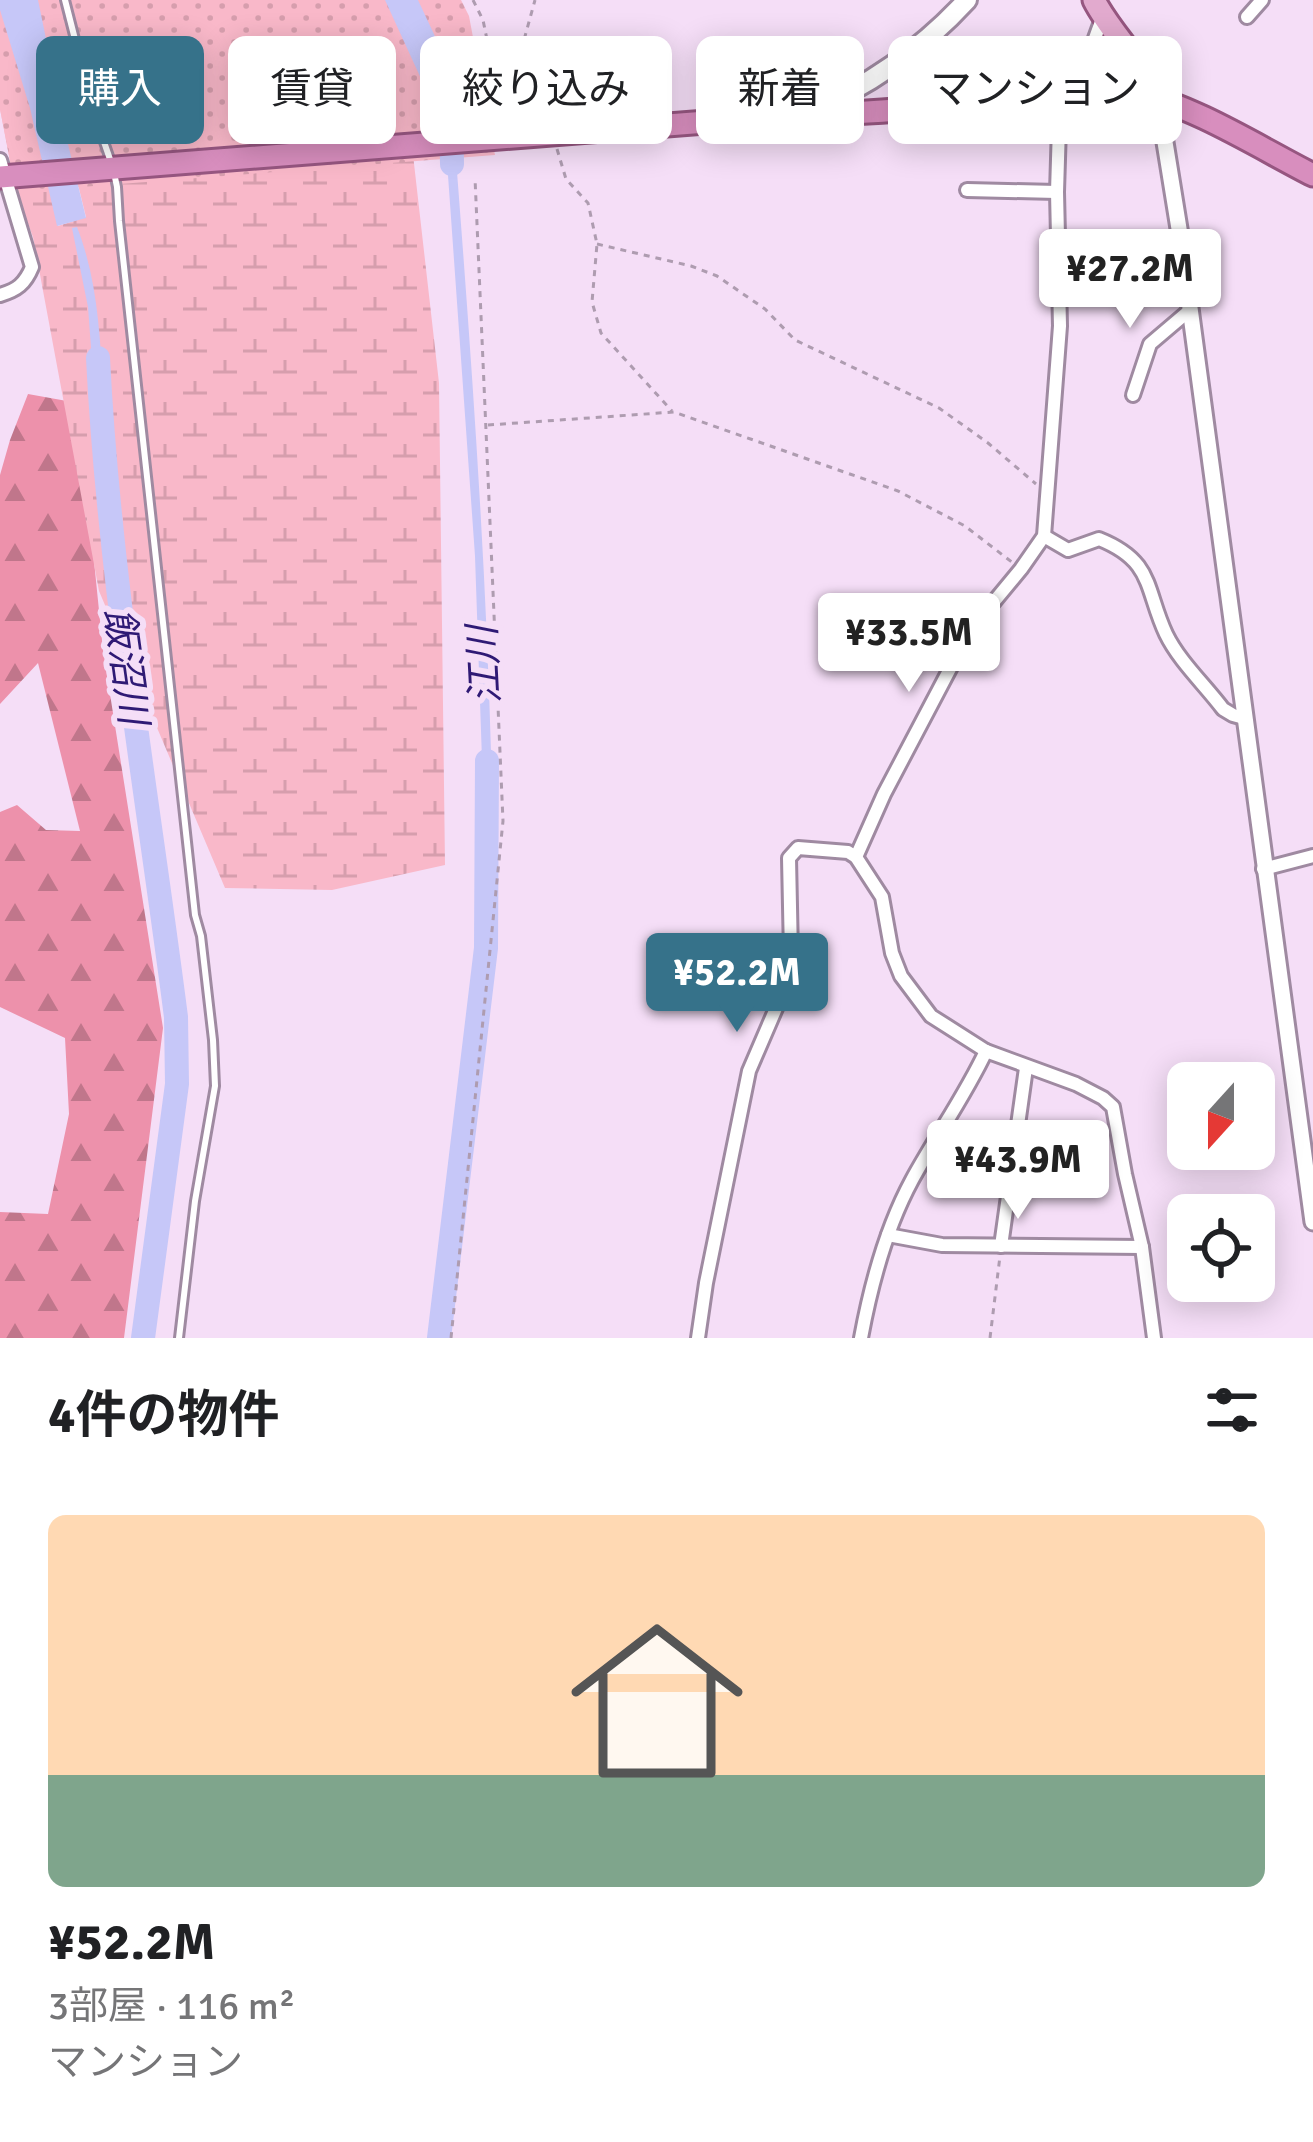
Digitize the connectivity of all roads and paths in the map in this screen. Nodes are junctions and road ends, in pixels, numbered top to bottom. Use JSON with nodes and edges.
{"nodes":[{"id":1,"x":65,"y":0,"type":"edge"},
{"id":2,"x":473,"y":0,"type":"edge"},
{"id":3,"x":535,"y":0,"type":"edge"},
{"id":4,"x":967,"y":0,"type":"edge"},
{"id":5,"x":1262,"y":0,"type":"edge"},
{"id":6,"x":1100,"y":7,"type":"edge"},
{"id":7,"x":1247,"y":17,"type":"dead end"},
{"id":8,"x":486,"y":36,"type":"edge"},
{"id":9,"x":524,"y":36,"type":"edge"},
{"id":10,"x":1089,"y":36,"type":"edge"},
{"id":11,"x":1120,"y":36,"type":"edge"},
{"id":12,"x":864,"y":82,"type":"edge"},
{"id":13,"x":1182,"y":110,"type":"edge"},
{"id":14,"x":1201,"y":118,"type":"junction"},
{"id":15,"x":440,"y":144,"type":"edge"},
{"id":16,"x":556,"y":144,"type":"edge"},
{"id":17,"x":1062,"y":144,"type":"edge"},
{"id":18,"x":1166,"y":144,"type":"edge"},
{"id":19,"x":1167,"y":149,"type":"junction"},
{"id":20,"x":107,"y":169,"type":"junction"},
{"id":21,"x":5,"y":172,"type":"edge"},
{"id":22,"x":1313,"y":175,"type":"edge"},
{"id":23,"x":475,"y":178,"type":"dead end"},
{"id":24,"x":967,"y":190,"type":"dead end"},
{"id":25,"x":1057,"y":192,"type":"junction"},
{"id":26,"x":597,"y":244,"type":"junction"},
{"id":27,"x":0,"y":295,"type":"edge"},
{"id":28,"x":1190,"y":310,"type":"junction"},
{"id":29,"x":1133,"y":395,"type":"dead end"},
{"id":30,"x":674,"y":412,"type":"junction"},
{"id":31,"x":486,"y":425,"type":"junction"},
{"id":32,"x":1047,"y":493,"type":"junction"},
{"id":33,"x":1044,"y":536,"type":"junction"},
{"id":34,"x":1021,"y":569,"type":"junction"},
{"id":35,"x":1244,"y":718,"type":"junction"},
{"id":36,"x":1313,"y":856,"type":"edge"},
{"id":37,"x":856,"y":857,"type":"junction"},
{"id":38,"x":1263,"y":868,"type":"junction"},
{"id":39,"x":986,"y":1051,"type":"junction"},
{"id":40,"x":1026,"y":1067,"type":"junction"},
{"id":41,"x":1313,"y":1222,"type":"edge"},
{"id":42,"x":888,"y":1235,"type":"junction"},
{"id":43,"x":1001,"y":1246,"type":"junction"},
{"id":44,"x":1142,"y":1247,"type":"junction"},
{"id":45,"x":179,"y":1338,"type":"edge"},
{"id":46,"x":451,"y":1338,"type":"edge"},
{"id":47,"x":698,"y":1338,"type":"edge"},
{"id":48,"x":861,"y":1338,"type":"edge"},
{"id":49,"x":990,"y":1338,"type":"edge"},
{"id":50,"x":1154,"y":1338,"type":"edge"}],
"edges":[{"from":1,"to":20,"type":"lane"},
{"from":2,"to":8,"type":"path"},
{"from":3,"to":9,"type":"path"},
{"from":4,"to":12,"type":"main road"},
{"from":5,"to":7,"type":"street"},
{"from":6,"to":10,"type":"street"},
{"from":6,"to":11,"type":"main road"},
{"from":13,"to":14,"type":"highway"},
{"from":14,"to":19,"type":"street"},
{"from":14,"to":22,"type":"highway"},
{"from":15,"to":20,"type":"highway"},
{"from":16,"to":26,"type":"path"},
{"from":17,"to":25,"type":"street"},
{"from":18,"to":19,"type":"street"},
{"from":19,"to":28,"type":"street"},
{"from":20,"to":21,"type":"highway"},
{"from":20,"to":45,"type":"lane"},
{"from":21,"to":27,"type":"street"},
{"from":23,"to":31,"type":"path"},
{"from":24,"to":25,"type":"street"},
{"from":25,"to":32,"type":"street"},
{"from":26,"to":30,"type":"path"},
{"from":26,"to":32,"type":"path"},
{"from":28,"to":29,"type":"street"},
{"from":28,"to":35,"type":"street"},
{"from":30,"to":31,"type":"path"},
{"from":30,"to":34,"type":"path"},
{"from":31,"to":46,"type":"path"},
{"from":32,"to":33,"type":"street"},
{"from":33,"to":34,"type":"street"},
{"from":33,"to":35,"type":"street"},
{"from":34,"to":37,"type":"street"},
{"from":35,"to":38,"type":"street"},
{"from":36,"to":38,"type":"street"},
{"from":37,"to":39,"type":"street"},
{"from":37,"to":47,"type":"street"},
{"from":38,"to":41,"type":"street"},
{"from":39,"to":40,"type":"street"},
{"from":39,"to":42,"type":"street"},
{"from":40,"to":43,"type":"street"},
{"from":40,"to":44,"type":"street"},
{"from":42,"to":43,"type":"street"},
{"from":42,"to":48,"type":"street"},
{"from":43,"to":44,"type":"street"},
{"from":43,"to":49,"type":"path"},
{"from":44,"to":50,"type":"street"}]}
